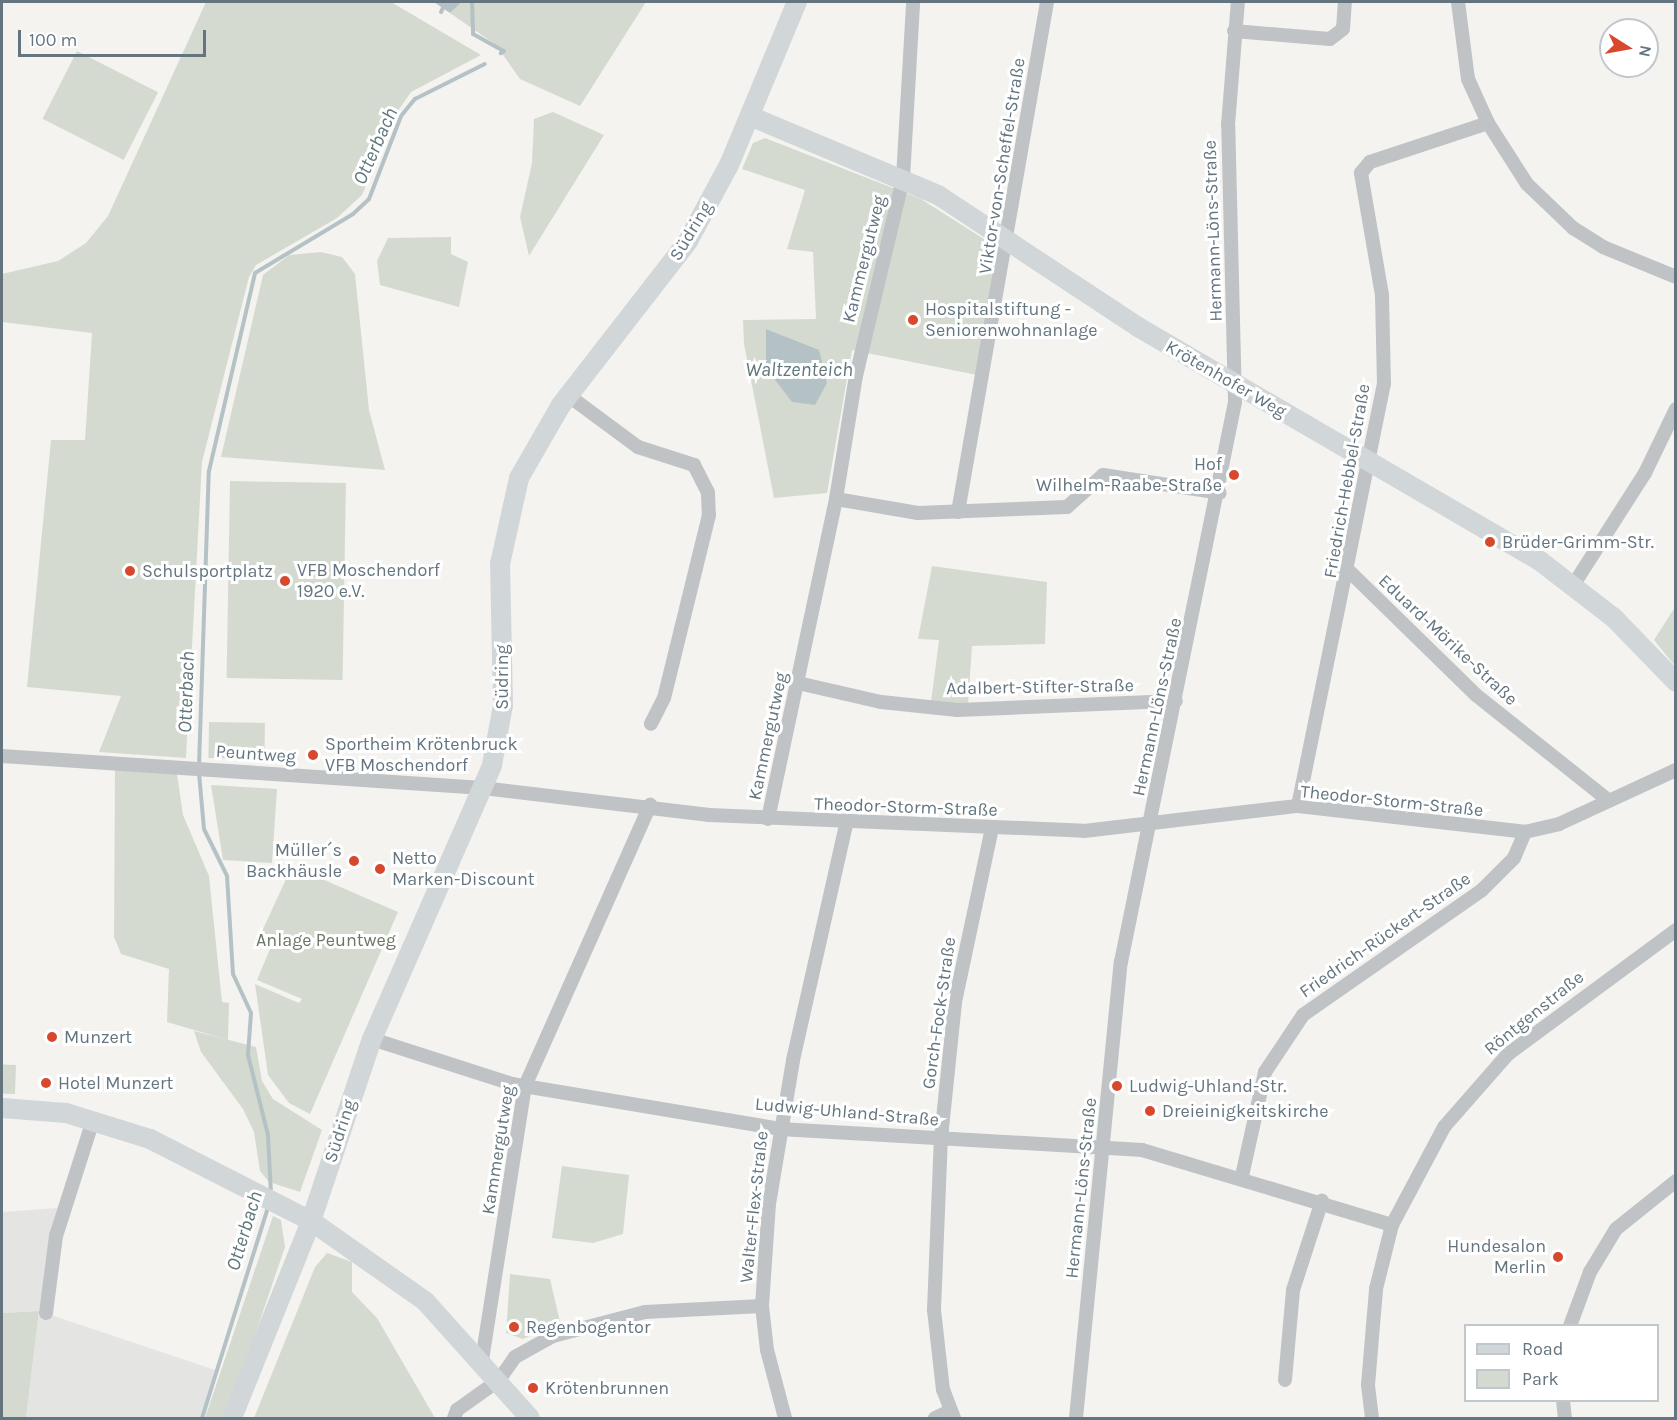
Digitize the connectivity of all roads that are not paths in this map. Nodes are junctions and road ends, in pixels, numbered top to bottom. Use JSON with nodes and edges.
{"nodes":[{"id":1,"x":797,"y":2,"type":"edge"},
{"id":2,"x":913,"y":2,"type":"edge"},
{"id":3,"x":1047,"y":2,"type":"edge"},
{"id":4,"x":1238,"y":2,"type":"edge"},
{"id":5,"x":1346,"y":2,"type":"edge"},
{"id":6,"x":1458,"y":2,"type":"edge"},
{"id":7,"x":1234,"y":31,"type":"junction"},
{"id":8,"x":750,"y":116,"type":"junction"},
{"id":9,"x":1488,"y":123,"type":"junction"},
{"id":10,"x":903,"y":178,"type":"junction"},
{"id":11,"x":1008,"y":242,"type":"junction"},
{"id":12,"x":1676,"y":277,"type":"edge"},
{"id":13,"x":1235,"y":386,"type":"junction"},
{"id":14,"x":569,"y":396,"type":"junction"},
{"id":15,"x":1676,"y":409,"type":"edge"},
{"id":16,"x":1372,"y":462,"type":"junction"},
{"id":17,"x":1220,"y":493,"type":"junction"},
{"id":18,"x":836,"y":499,"type":"junction"},
{"id":19,"x":958,"y":512,"type":"junction"},
{"id":20,"x":1349,"y":571,"type":"junction"},
{"id":21,"x":1574,"y":584,"type":"junction"},
{"id":22,"x":1676,"y":682,"type":"edge"},
{"id":23,"x":798,"y":683,"type":"junction"},
{"id":24,"x":1176,"y":701,"type":"junction"},
{"id":25,"x":651,"y":724,"type":"dead end"},
{"id":26,"x":2,"y":756,"type":"edge"},
{"id":27,"x":1676,"y":770,"type":"edge"},
{"id":28,"x":483,"y":788,"type":"junction"},
{"id":29,"x":1608,"y":800,"type":"junction"},
{"id":30,"x":650,"y":805,"type":"junction"},
{"id":31,"x":1298,"y":806,"type":"junction"},
{"id":32,"x":768,"y":819,"type":"junction"},
{"id":33,"x":846,"y":824,"type":"junction"},
{"id":34,"x":1149,"y":825,"type":"junction"},
{"id":35,"x":992,"y":828,"type":"junction"},
{"id":36,"x":1525,"y":832,"type":"junction"},
{"id":37,"x":1676,"y":930,"type":"edge"},
{"id":38,"x":372,"y":1039,"type":"junction"},
{"id":39,"x":525,"y":1086,"type":"junction"},
{"id":40,"x":2,"y":1108,"type":"edge"},
{"id":41,"x":93,"y":1120,"type":"junction"},
{"id":42,"x":780,"y":1129,"type":"junction"},
{"id":43,"x":941,"y":1138,"type":"junction"},
{"id":44,"x":1103,"y":1148,"type":"junction"},
{"id":45,"x":1242,"y":1176,"type":"junction"},
{"id":46,"x":1676,"y":1181,"type":"edge"},
{"id":47,"x":1322,"y":1200,"type":"junction"},
{"id":48,"x":311,"y":1221,"type":"junction"},
{"id":49,"x":1392,"y":1225,"type":"junction"},
{"id":50,"x":762,"y":1306,"type":"junction"},
{"id":51,"x":46,"y":1313,"type":"dead end"},
{"id":52,"x":1571,"y":1324,"type":"edge"},
{"id":53,"x":482,"y":1360,"type":"junction"},
{"id":54,"x":499,"y":1380,"type":"junction"},
{"id":55,"x":1285,"y":1380,"type":"dead end"},
{"id":56,"x":1563,"y":1402,"type":"edge"},
{"id":57,"x":952,"y":1415,"type":"edge"},
{"id":58,"x":232,"y":1419,"type":"edge"},
{"id":59,"x":454,"y":1419,"type":"edge"},
{"id":60,"x":530,"y":1419,"type":"edge"},
{"id":61,"x":785,"y":1419,"type":"edge"},
{"id":62,"x":935,"y":1419,"type":"edge"},
{"id":63,"x":1076,"y":1419,"type":"edge"},
{"id":64,"x":1372,"y":1419,"type":"edge"},
{"id":65,"x":1565,"y":1419,"type":"edge"}],
"edges":[{"from":1,"to":8,"type":"street","name":"Südring"},
{"from":2,"to":10,"type":"street","name":"Kammergutweg"},
{"from":3,"to":11,"type":"street","name":"Viktor-von-Scheffel-Straße"},
{"from":4,"to":7,"type":"street","name":"Hermann-Löns-Straße"},
{"from":5,"to":7,"type":"street"},
{"from":6,"to":9,"type":"street"},
{"from":7,"to":13,"type":"street","name":"Hermann-Löns-Straße"},
{"from":8,"to":10,"type":"street","name":"Krötenhofer Weg"},
{"from":8,"to":14,"type":"street","name":"Südring"},
{"from":9,"to":12,"type":"street"},
{"from":9,"to":16,"type":"street","name":"Friedrich-Hebbel-Straße"},
{"from":10,"to":11,"type":"street","name":"Krötenhofer Weg"},
{"from":10,"to":18,"type":"street","name":"Kammergutweg"},
{"from":11,"to":13,"type":"street","name":"Krötenhofer Weg"},
{"from":11,"to":19,"type":"street","name":"Viktor-von-Scheffel-Straße"},
{"from":13,"to":16,"type":"street","name":"Krötenhofer Weg"},
{"from":13,"to":17,"type":"street","name":"Hermann-Löns-Straße"},
{"from":14,"to":25,"type":"street"},
{"from":14,"to":28,"type":"street","name":"Südring"},
{"from":15,"to":21,"type":"street"},
{"from":16,"to":20,"type":"street","name":"Friedrich-Hebbel-Straße"},
{"from":16,"to":21,"type":"street","name":"Krötenhofer Weg"},
{"from":17,"to":19,"type":"street"},
{"from":17,"to":24,"type":"street","name":"Hermann-Löns-Straße"},
{"from":18,"to":19,"type":"street"},
{"from":18,"to":23,"type":"street","name":"Kammergutweg"},
{"from":20,"to":29,"type":"street","name":"Eduard-Mörike-Straße"},
{"from":20,"to":31,"type":"street","name":"Friedrich-Hebbel-Straße"},
{"from":21,"to":22,"type":"street","name":"Krötenhofer Weg"},
{"from":23,"to":24,"type":"street","name":"Adalbert-Stifter-Straße"},
{"from":23,"to":32,"type":"street","name":"Kammergutweg"},
{"from":24,"to":34,"type":"street","name":"Hermann-Löns-Straße"},
{"from":26,"to":28,"type":"street","name":"Peuntweg"},
{"from":27,"to":29,"type":"street","name":"Theodor-Storm-Straße"},
{"from":28,"to":30,"type":"street","name":"Peuntweg"},
{"from":28,"to":38,"type":"street","name":"Südring"},
{"from":29,"to":36,"type":"street","name":"Theodor-Storm-Straße"},
{"from":30,"to":32,"type":"street","name":"Kammergutweg"},
{"from":30,"to":39,"type":"street","name":"Kammergutweg"},
{"from":31,"to":34,"type":"street","name":"Theodor-Storm-Straße"},
{"from":31,"to":36,"type":"street","name":"Theodor-Storm-Straße"},
{"from":32,"to":33,"type":"street","name":"Theodor-Storm-Straße"},
{"from":33,"to":35,"type":"street","name":"Theodor-Storm-Straße"},
{"from":33,"to":42,"type":"street","name":"Walter-Flex-Straße"},
{"from":34,"to":35,"type":"street","name":"Theodor-Storm-Straße"},
{"from":34,"to":44,"type":"street","name":"Hermann-Löns-Straße"},
{"from":35,"to":43,"type":"street","name":"Gorch-Fock-Straße"},
{"from":36,"to":45,"type":"street","name":"Friedrich-Rückert-Straße"},
{"from":37,"to":49,"type":"street","name":"Röntgenstraße"},
{"from":38,"to":39,"type":"street","name":"Ludwig-Uhland-Straße"},
{"from":38,"to":48,"type":"street","name":"Südring"},
{"from":39,"to":42,"type":"street","name":"Ludwig-Uhland-Straße"},
{"from":39,"to":53,"type":"street","name":"Kammergutweg"},
{"from":40,"to":41,"type":"street"},
{"from":41,"to":48,"type":"street"},
{"from":41,"to":51,"type":"street"},
{"from":42,"to":43,"type":"street","name":"Ludwig-Uhland-Straße"},
{"from":42,"to":50,"type":"street","name":"Walter-Flex-Straße"},
{"from":43,"to":44,"type":"street","name":"Ludwig-Uhland-Straße"},
{"from":43,"to":57,"type":"street","name":"Gorch-Fock-Straße"},
{"from":44,"to":45,"type":"street","name":"Ludwig-Uhland-Straße"},
{"from":44,"to":63,"type":"street","name":"Hermann-Löns-Straße"},
{"from":45,"to":47,"type":"street","name":"Ludwig-Uhland-Straße"},
{"from":46,"to":52,"type":"street"},
{"from":47,"to":49,"type":"street","name":"Ludwig-Uhland-Straße"},
{"from":47,"to":55,"type":"street"},
{"from":48,"to":53,"type":"street"},
{"from":48,"to":58,"type":"street","name":"Südring"},
{"from":49,"to":64,"type":"street","name":"Röntgenstraße"},
{"from":50,"to":54,"type":"street"},
{"from":50,"to":61,"type":"street","name":"Walter-Flex-Straße"},
{"from":53,"to":54,"type":"street"},
{"from":54,"to":59,"type":"street"},
{"from":54,"to":60,"type":"street"},
{"from":56,"to":65,"type":"street"},
{"from":57,"to":62,"type":"street"}]}
